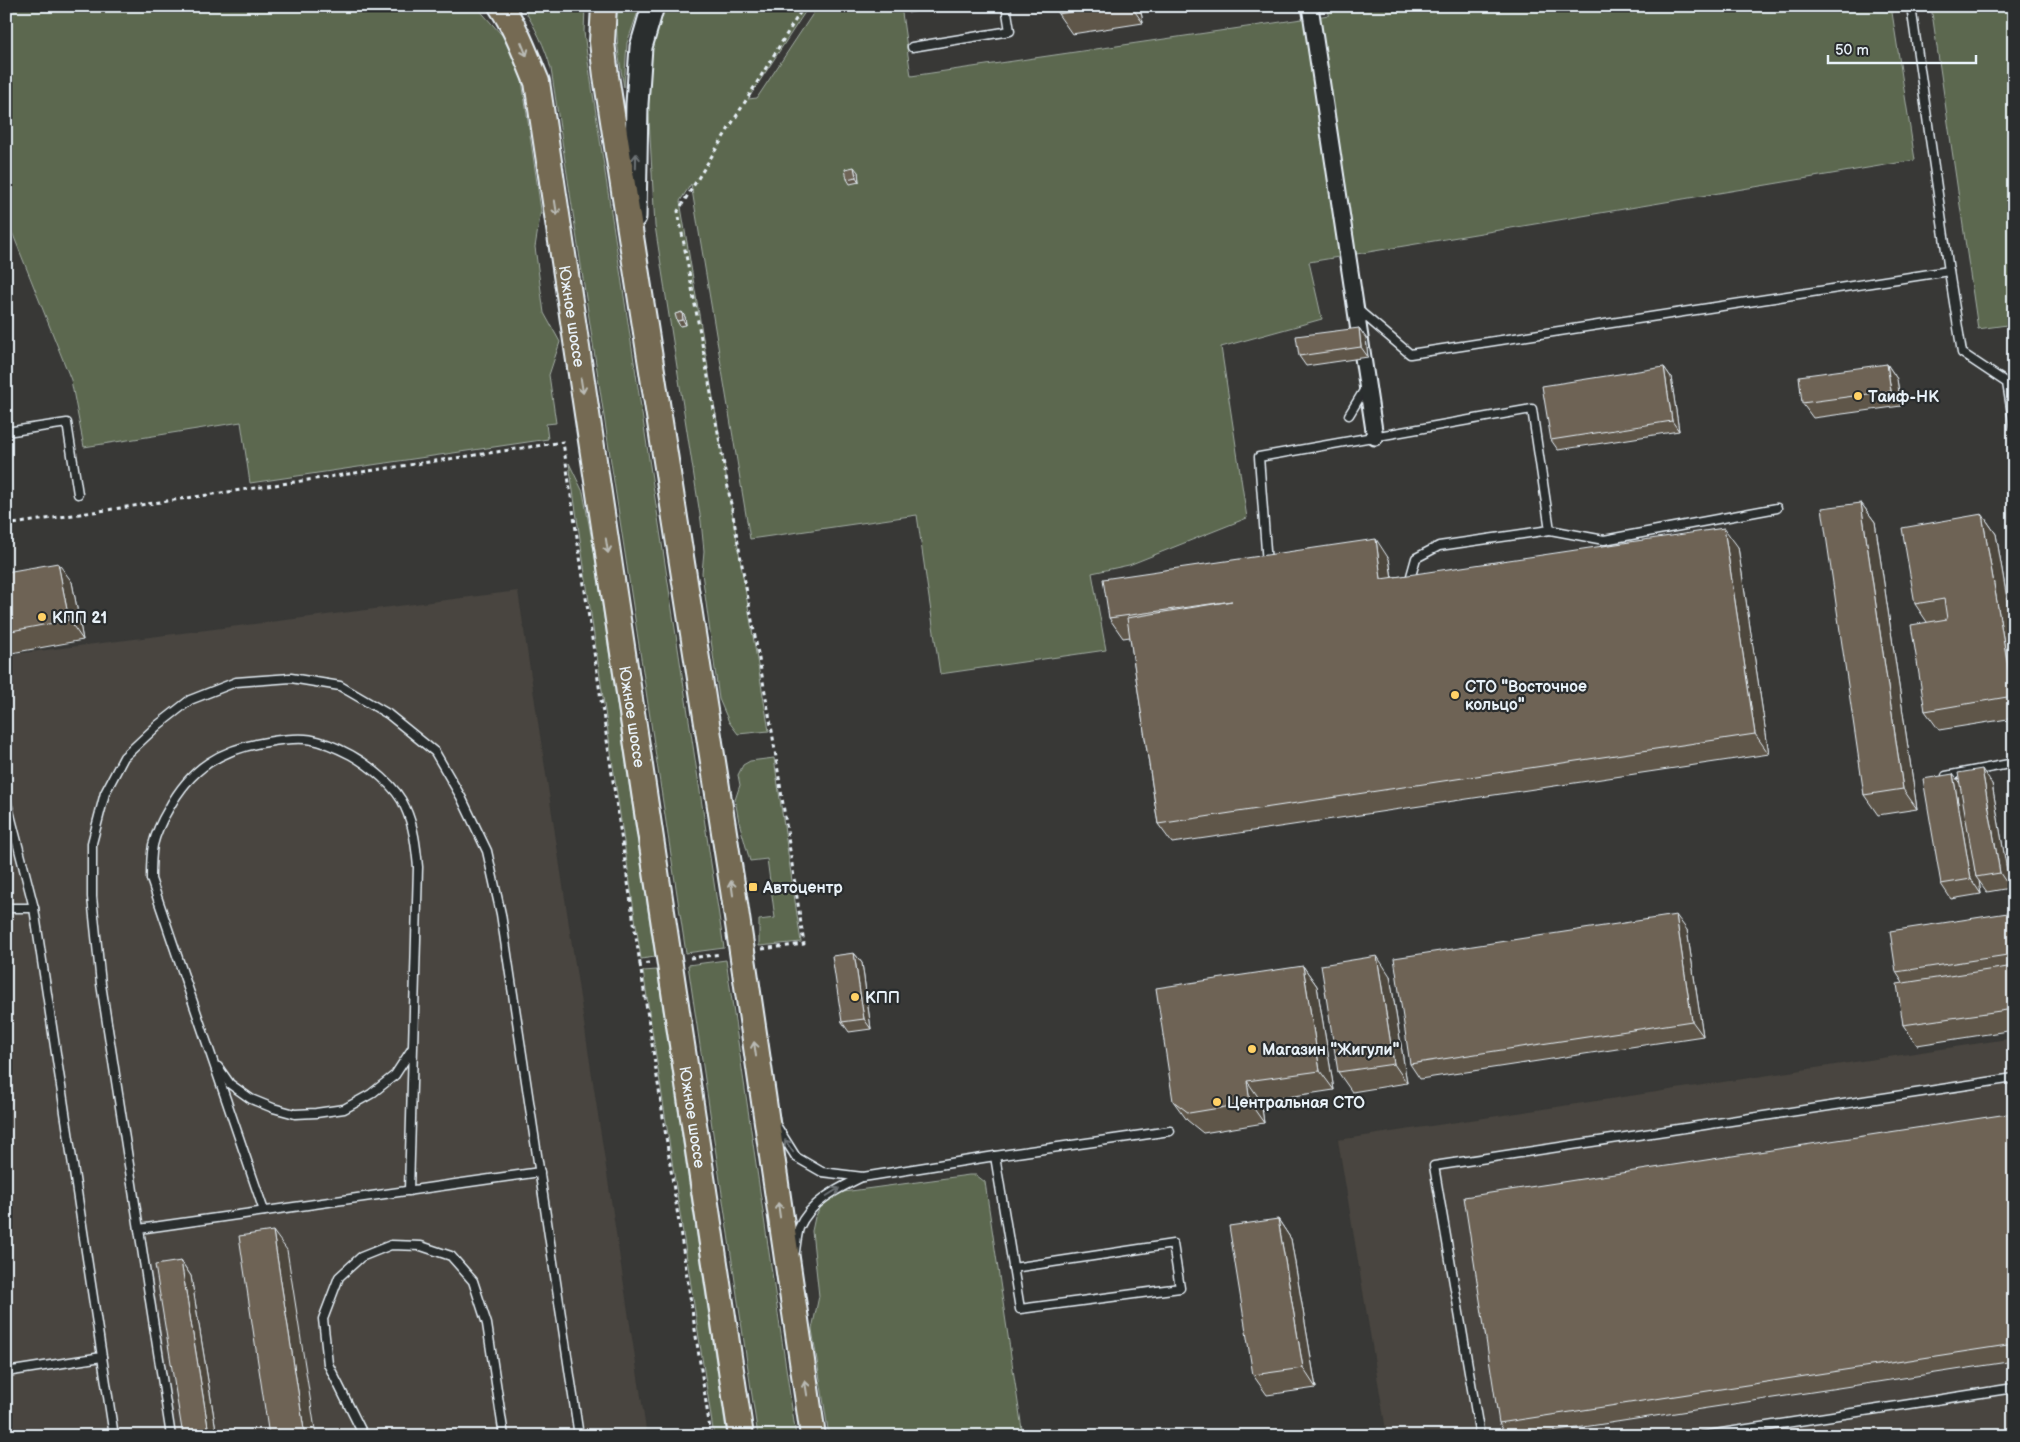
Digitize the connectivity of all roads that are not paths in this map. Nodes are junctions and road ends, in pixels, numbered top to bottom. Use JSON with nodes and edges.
{"nodes":[{"id":1,"x":501,"y":6,"type":"edge"},
{"id":2,"x":604,"y":6,"type":"edge"},
{"id":3,"x":653,"y":6,"type":"edge"},
{"id":4,"x":1006,"y":6,"type":"edge"},
{"id":5,"x":1310,"y":6,"type":"edge"},
{"id":6,"x":1911,"y":6,"type":"edge"},
{"id":7,"x":912,"y":47,"type":"dead end"},
{"id":8,"x":1949,"y":271,"type":"junction"},
{"id":9,"x":1356,"y":308,"type":"junction"},
{"id":10,"x":644,"y":315,"type":"junction"},
{"id":11,"x":1367,"y":385,"type":"junction"},
{"id":12,"x":1349,"y":415,"type":"dead end"},
{"id":13,"x":2014,"y":426,"type":"edge"},
{"id":14,"x":6,"y":432,"type":"edge"},
{"id":15,"x":1375,"y":437,"type":"junction"},
{"id":16,"x":78,"y":494,"type":"dead end"},
{"id":17,"x":1777,"y":508,"type":"dead end"},
{"id":18,"x":1550,"y":530,"type":"junction"},
{"id":19,"x":1267,"y":564,"type":"edge"},
{"id":20,"x":1408,"y":588,"type":"edge"},
{"id":21,"x":2014,"y":763,"type":"edge"},
{"id":22,"x":1946,"y":776,"type":"edge"},
{"id":23,"x":6,"y":799,"type":"edge"},
{"id":24,"x":6,"y":908,"type":"edge"},
{"id":25,"x":34,"y":908,"type":"junction"},
{"id":26,"x":413,"y":1047,"type":"junction"},
{"id":27,"x":212,"y":1059,"type":"junction"},
{"id":28,"x":2014,"y":1078,"type":"edge"},
{"id":29,"x":762,"y":1095,"type":"junction"},
{"id":30,"x":1170,"y":1131,"type":"dead end"},
{"id":31,"x":996,"y":1156,"type":"junction"},
{"id":32,"x":540,"y":1172,"type":"junction"},
{"id":33,"x":863,"y":1177,"type":"junction"},
{"id":34,"x":409,"y":1191,"type":"junction"},
{"id":35,"x":264,"y":1212,"type":"junction"},
{"id":36,"x":139,"y":1230,"type":"junction"},
{"id":37,"x":1013,"y":1268,"type":"junction"},
{"id":38,"x":792,"y":1296,"type":"junction"},
{"id":39,"x":102,"y":1357,"type":"junction"},
{"id":40,"x":6,"y":1372,"type":"edge"},
{"id":41,"x":2014,"y":1388,"type":"edge"},
{"id":42,"x":114,"y":1436,"type":"edge"},
{"id":43,"x":170,"y":1436,"type":"edge"},
{"id":44,"x":364,"y":1436,"type":"edge"},
{"id":45,"x":504,"y":1436,"type":"edge"},
{"id":46,"x":579,"y":1436,"type":"edge"},
{"id":47,"x":741,"y":1436,"type":"edge"},
{"id":48,"x":813,"y":1436,"type":"edge"},
{"id":49,"x":1480,"y":1436,"type":"edge"},
{"id":50,"x":1702,"y":1436,"type":"edge"}],
"edges":[{"from":1,"to":47,"type":"main road","name":"Южное шоссе","one_way":true},
{"from":2,"to":10,"type":"main road"},
{"from":10,"to":3,"type":"main road","one_way":true},
{"from":4,"to":7,"type":"lane"},
{"from":5,"to":9,"type":"street"},
{"from":6,"to":8,"type":"lane"},
{"from":8,"to":9,"type":"lane"},
{"from":8,"to":13,"type":"lane"},
{"from":9,"to":11,"type":"street"},
{"from":29,"to":10,"type":"main road","one_way":true},
{"from":11,"to":12,"type":"lane"},
{"from":11,"to":15,"type":"street"},
{"from":14,"to":16,"type":"lane"},
{"from":15,"to":18,"type":"lane"},
{"from":15,"to":19,"type":"lane"},
{"from":17,"to":18,"type":"lane"},
{"from":18,"to":20,"type":"lane"},
{"from":21,"to":22,"type":"lane"},
{"from":23,"to":25,"type":"lane"},
{"from":24,"to":25,"type":"lane"},
{"from":25,"to":39,"type":"lane"},
{"from":26,"to":27,"type":"lane"},
{"from":26,"to":27,"type":"lane"},
{"from":26,"to":34,"type":"lane"},
{"from":27,"to":35,"type":"lane"},
{"from":28,"to":49,"type":"lane"},
{"from":33,"to":29,"type":"lane","one_way":true},
{"from":38,"to":29,"type":"main road","one_way":true},
{"from":30,"to":31,"type":"lane"},
{"from":31,"to":33,"type":"lane"},
{"from":31,"to":37,"type":"lane"},
{"from":32,"to":34,"type":"lane"},
{"from":32,"to":36,"type":"lane"},
{"from":32,"to":46,"type":"lane"},
{"from":38,"to":33,"type":"lane","one_way":true},
{"from":34,"to":35,"type":"lane"},
{"from":35,"to":36,"type":"lane"},
{"from":36,"to":43,"type":"lane"},
{"from":37,"to":37,"type":"lane"},
{"from":48,"to":38,"type":"main road","one_way":true},
{"from":39,"to":40,"type":"lane"},
{"from":39,"to":42,"type":"lane"},
{"from":41,"to":50,"type":"lane"},
{"from":44,"to":45,"type":"lane"}]}
